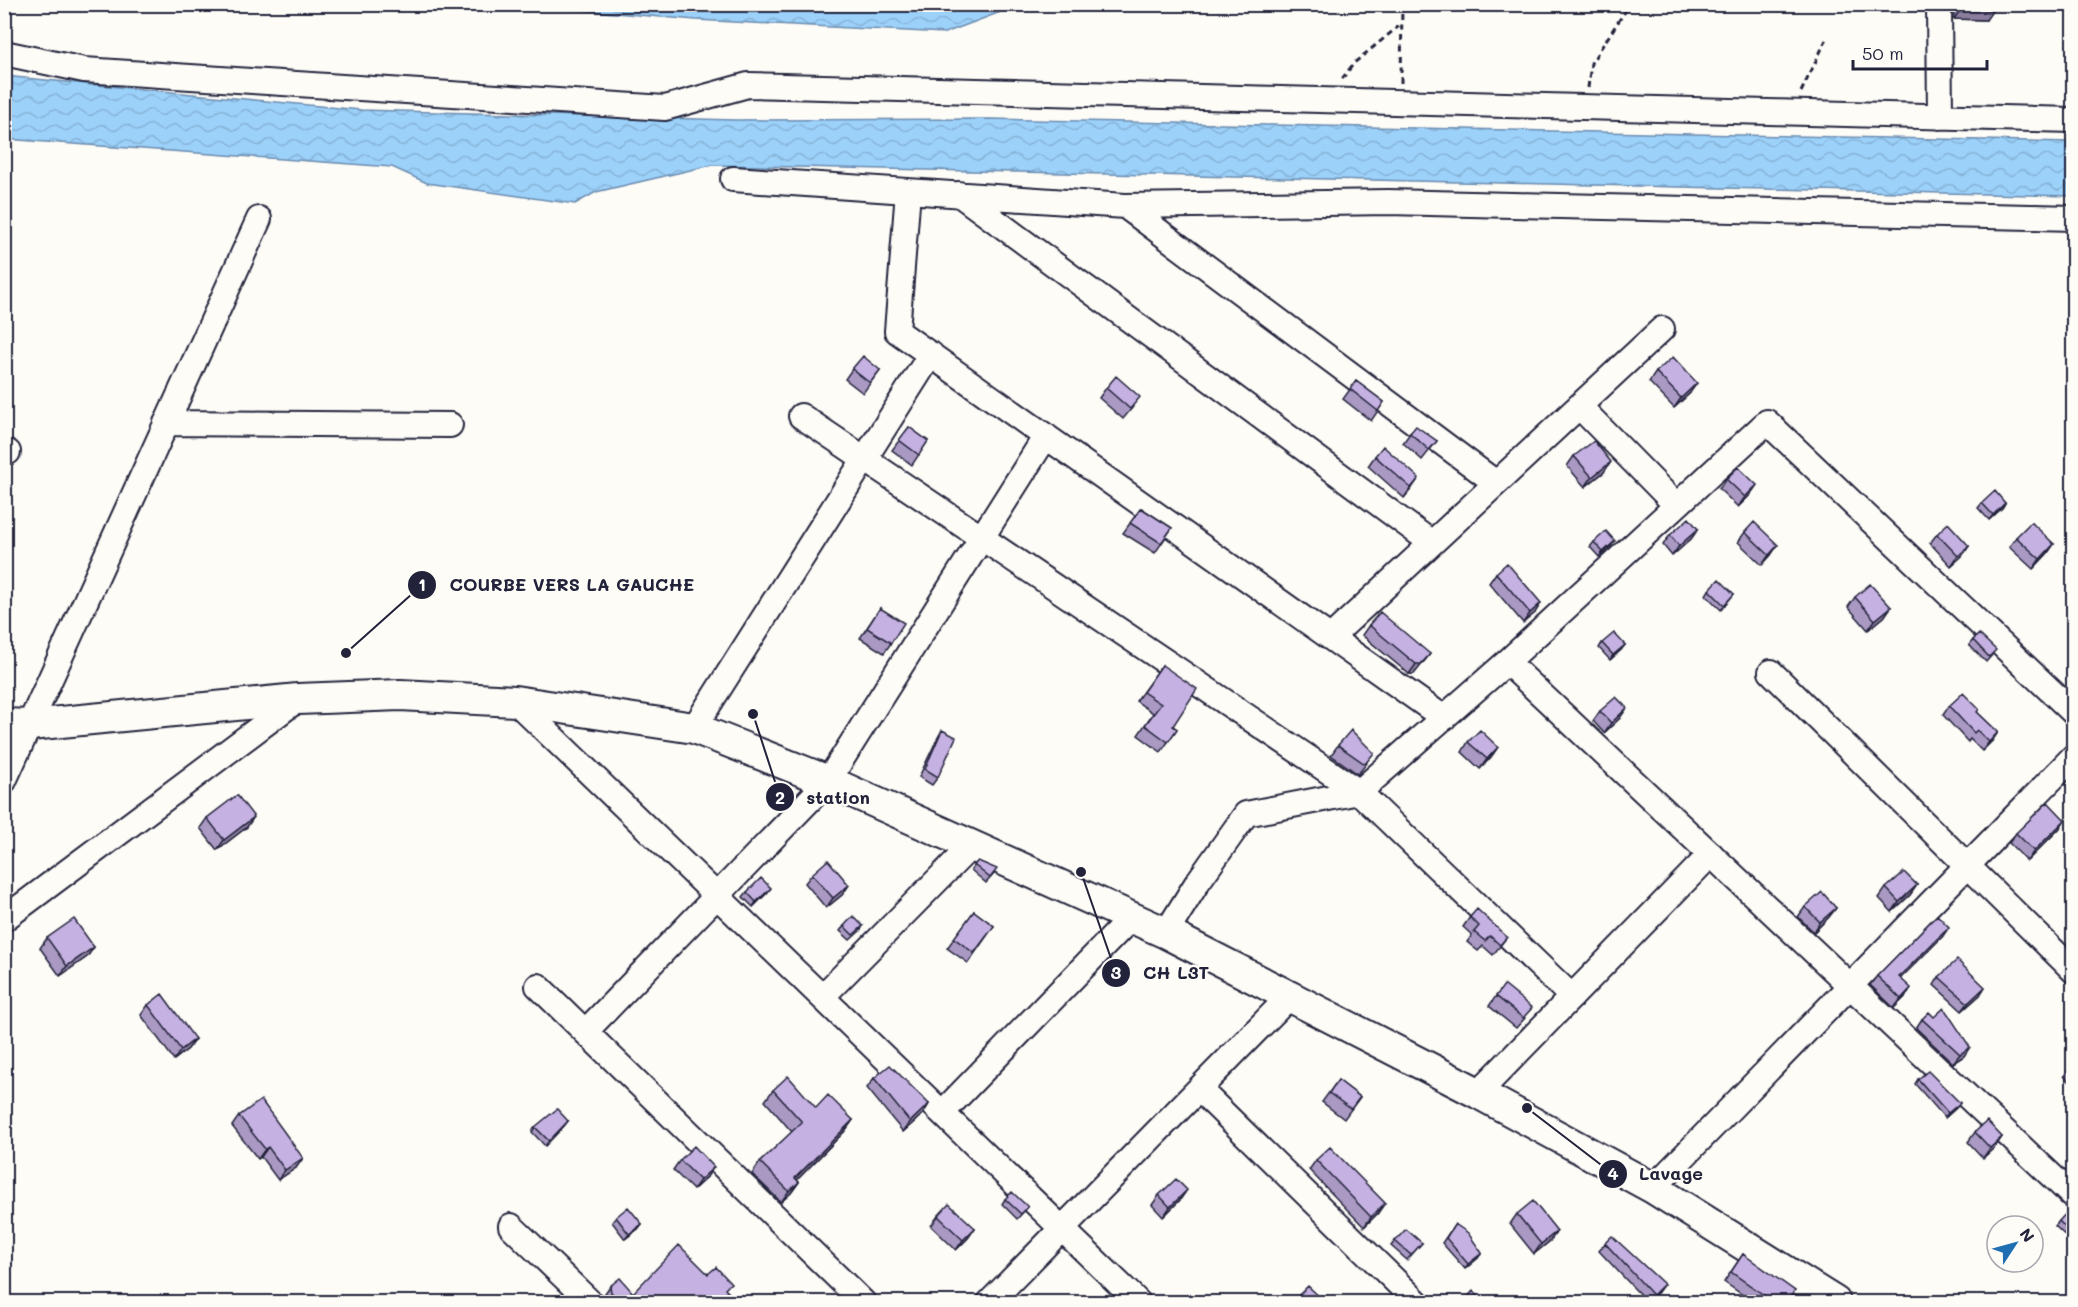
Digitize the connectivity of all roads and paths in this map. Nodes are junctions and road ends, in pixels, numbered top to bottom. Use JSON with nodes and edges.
{"nodes":[{"id":1,"x":12,"y":4,"type":"edge"},
{"id":2,"x":1402,"y":4,"type":"edge"},
{"id":3,"x":1630,"y":4,"type":"edge"},
{"id":4,"x":1939,"y":4,"type":"edge"},
{"id":5,"x":1400,"y":26,"type":"junction"},
{"id":6,"x":4,"y":39,"type":"edge"},
{"id":7,"x":1826,"y":40,"type":"dead end"},
{"id":8,"x":4,"y":52,"type":"edge"},
{"id":9,"x":1325,"y":100,"type":"junction"},
{"id":10,"x":1401,"y":102,"type":"junction"},
{"id":11,"x":1585,"y":107,"type":"junction"},
{"id":12,"x":1791,"y":113,"type":"junction"},
{"id":13,"x":1940,"y":117,"type":"junction"},
{"id":14,"x":2073,"y":120,"type":"edge"},
{"id":15,"x":733,"y":179,"type":"dead end"},
{"id":16,"x":908,"y":191,"type":"junction"},
{"id":17,"x":958,"y":194,"type":"junction"},
{"id":18,"x":1125,"y":206,"type":"junction"},
{"id":19,"x":2073,"y":218,"type":"edge"},
{"id":20,"x":259,"y":219,"type":"dead end"},
{"id":21,"x":1662,"y":329,"type":"dead end"},
{"id":22,"x":931,"y":354,"type":"junction"},
{"id":23,"x":1579,"y":405,"type":"junction"},
{"id":24,"x":801,"y":417,"type":"dead end"},
{"id":25,"x":166,"y":423,"type":"junction"},
{"id":26,"x":450,"y":424,"type":"dead end"},
{"id":27,"x":1046,"y":436,"type":"junction"},
{"id":28,"x":864,"y":459,"type":"junction"},
{"id":29,"x":1496,"y":483,"type":"junction"},
{"id":30,"x":1676,"y":504,"type":"junction"},
{"id":31,"x":982,"y":538,"type":"junction"},
{"id":32,"x":1432,"y":543,"type":"junction"},
{"id":33,"x":1331,"y":637,"type":"junction"},
{"id":34,"x":1507,"y":662,"type":"junction"},
{"id":35,"x":1771,"y":672,"type":"dead end"},
{"id":36,"x":298,"y":699,"type":"junction"},
{"id":37,"x":515,"y":701,"type":"junction"},
{"id":38,"x":2073,"y":713,"type":"edge"},
{"id":39,"x":1444,"y":717,"type":"junction"},
{"id":40,"x":17,"y":725,"type":"edge"},
{"id":41,"x":694,"y":728,"type":"junction"},
{"id":42,"x":2073,"y":756,"type":"edge"},
{"id":43,"x":4,"y":781,"type":"edge"},
{"id":44,"x":828,"y":781,"type":"junction"},
{"id":45,"x":1359,"y":792,"type":"junction"},
{"id":46,"x":972,"y":845,"type":"junction"},
{"id":47,"x":1711,"y":854,"type":"junction"},
{"id":48,"x":1967,"y":866,"type":"junction"},
{"id":49,"x":718,"y":897,"type":"junction"},
{"id":50,"x":1131,"y":918,"type":"junction"},
{"id":51,"x":4,"y":919,"type":"edge"},
{"id":52,"x":1166,"y":933,"type":"junction"},
{"id":53,"x":2073,"y":971,"type":"edge"},
{"id":54,"x":538,"y":986,"type":"dead end"},
{"id":55,"x":1850,"y":986,"type":"junction"},
{"id":56,"x":1290,"y":996,"type":"junction"},
{"id":57,"x":822,"y":997,"type":"junction"},
{"id":58,"x":1572,"y":997,"type":"junction"},
{"id":59,"x":585,"y":1032,"type":"junction"},
{"id":60,"x":1199,"y":1089,"type":"junction"},
{"id":61,"x":1478,"y":1093,"type":"junction"},
{"id":62,"x":942,"y":1113,"type":"junction"},
{"id":63,"x":1653,"y":1188,"type":"junction"},
{"id":64,"x":2073,"y":1197,"type":"edge"},
{"id":65,"x":511,"y":1226,"type":"dead end"},
{"id":66,"x":1062,"y":1229,"type":"junction"},
{"id":67,"x":590,"y":1302,"type":"edge"},
{"id":68,"x":863,"y":1302,"type":"edge"},
{"id":69,"x":990,"y":1302,"type":"edge"},
{"id":70,"x":1138,"y":1302,"type":"edge"},
{"id":71,"x":1417,"y":1302,"type":"edge"},
{"id":72,"x":1835,"y":1302,"type":"edge"}],
"edges":[{"from":1,"to":6,"type":"path"},
{"from":2,"to":5,"type":"path"},
{"from":3,"to":11,"type":"path"},
{"from":4,"to":13,"type":"street"},
{"from":5,"to":9,"type":"path"},
{"from":5,"to":10,"type":"path"},
{"from":7,"to":12,"type":"path"},
{"from":8,"to":9,"type":"street"},
{"from":9,"to":10,"type":"street"},
{"from":10,"to":11,"type":"street"},
{"from":11,"to":12,"type":"street"},
{"from":12,"to":13,"type":"street"},
{"from":13,"to":14,"type":"street"},
{"from":15,"to":16,"type":"street"},
{"from":16,"to":17,"type":"street"},
{"from":16,"to":22,"type":"street"},
{"from":17,"to":18,"type":"street"},
{"from":17,"to":32,"type":"street"},
{"from":18,"to":19,"type":"street"},
{"from":18,"to":29,"type":"street"},
{"from":20,"to":25,"type":"street"},
{"from":21,"to":23,"type":"street"},
{"from":22,"to":27,"type":"street"},
{"from":22,"to":28,"type":"street"},
{"from":23,"to":29,"type":"street"},
{"from":23,"to":30,"type":"street"},
{"from":24,"to":28,"type":"street"},
{"from":25,"to":26,"type":"street"},
{"from":25,"to":40,"type":"street"},
{"from":27,"to":31,"type":"street"},
{"from":27,"to":33,"type":"street"},
{"from":28,"to":31,"type":"street"},
{"from":28,"to":41,"type":"street"},
{"from":29,"to":32,"type":"street"},
{"from":30,"to":34,"type":"street"},
{"from":30,"to":38,"type":"street"},
{"from":31,"to":44,"type":"street"},
{"from":31,"to":45,"type":"street"},
{"from":32,"to":33,"type":"street"},
{"from":33,"to":39,"type":"street"},
{"from":34,"to":39,"type":"street"},
{"from":34,"to":47,"type":"street"},
{"from":35,"to":48,"type":"street"},
{"from":36,"to":37,"type":"main road"},
{"from":36,"to":40,"type":"main road"},
{"from":36,"to":51,"type":"street"},
{"from":37,"to":41,"type":"main road"},
{"from":37,"to":49,"type":"street"},
{"from":39,"to":45,"type":"street"},
{"from":40,"to":43,"type":"street"},
{"from":41,"to":44,"type":"main road"},
{"from":42,"to":48,"type":"street"},
{"from":44,"to":46,"type":"main road"},
{"from":44,"to":49,"type":"street"},
{"from":45,"to":52,"type":"street"},
{"from":45,"to":58,"type":"street"},
{"from":46,"to":50,"type":"main road"},
{"from":46,"to":57,"type":"street"},
{"from":47,"to":55,"type":"street"},
{"from":47,"to":58,"type":"street"},
{"from":48,"to":53,"type":"street"},
{"from":48,"to":55,"type":"street"},
{"from":49,"to":57,"type":"street"},
{"from":49,"to":59,"type":"street"},
{"from":50,"to":52,"type":"main road"},
{"from":50,"to":62,"type":"street"},
{"from":52,"to":56,"type":"main road"},
{"from":54,"to":59,"type":"street"},
{"from":55,"to":63,"type":"street"},
{"from":55,"to":64,"type":"street"},
{"from":56,"to":60,"type":"street"},
{"from":56,"to":61,"type":"main road"},
{"from":57,"to":62,"type":"street"},
{"from":58,"to":61,"type":"street"},
{"from":59,"to":68,"type":"street"},
{"from":60,"to":66,"type":"street"},
{"from":60,"to":71,"type":"street"},
{"from":61,"to":63,"type":"main road"},
{"from":62,"to":66,"type":"street"},
{"from":63,"to":72,"type":"main road"},
{"from":65,"to":67,"type":"street"},
{"from":66,"to":69,"type":"street"},
{"from":66,"to":70,"type":"street"}]}
